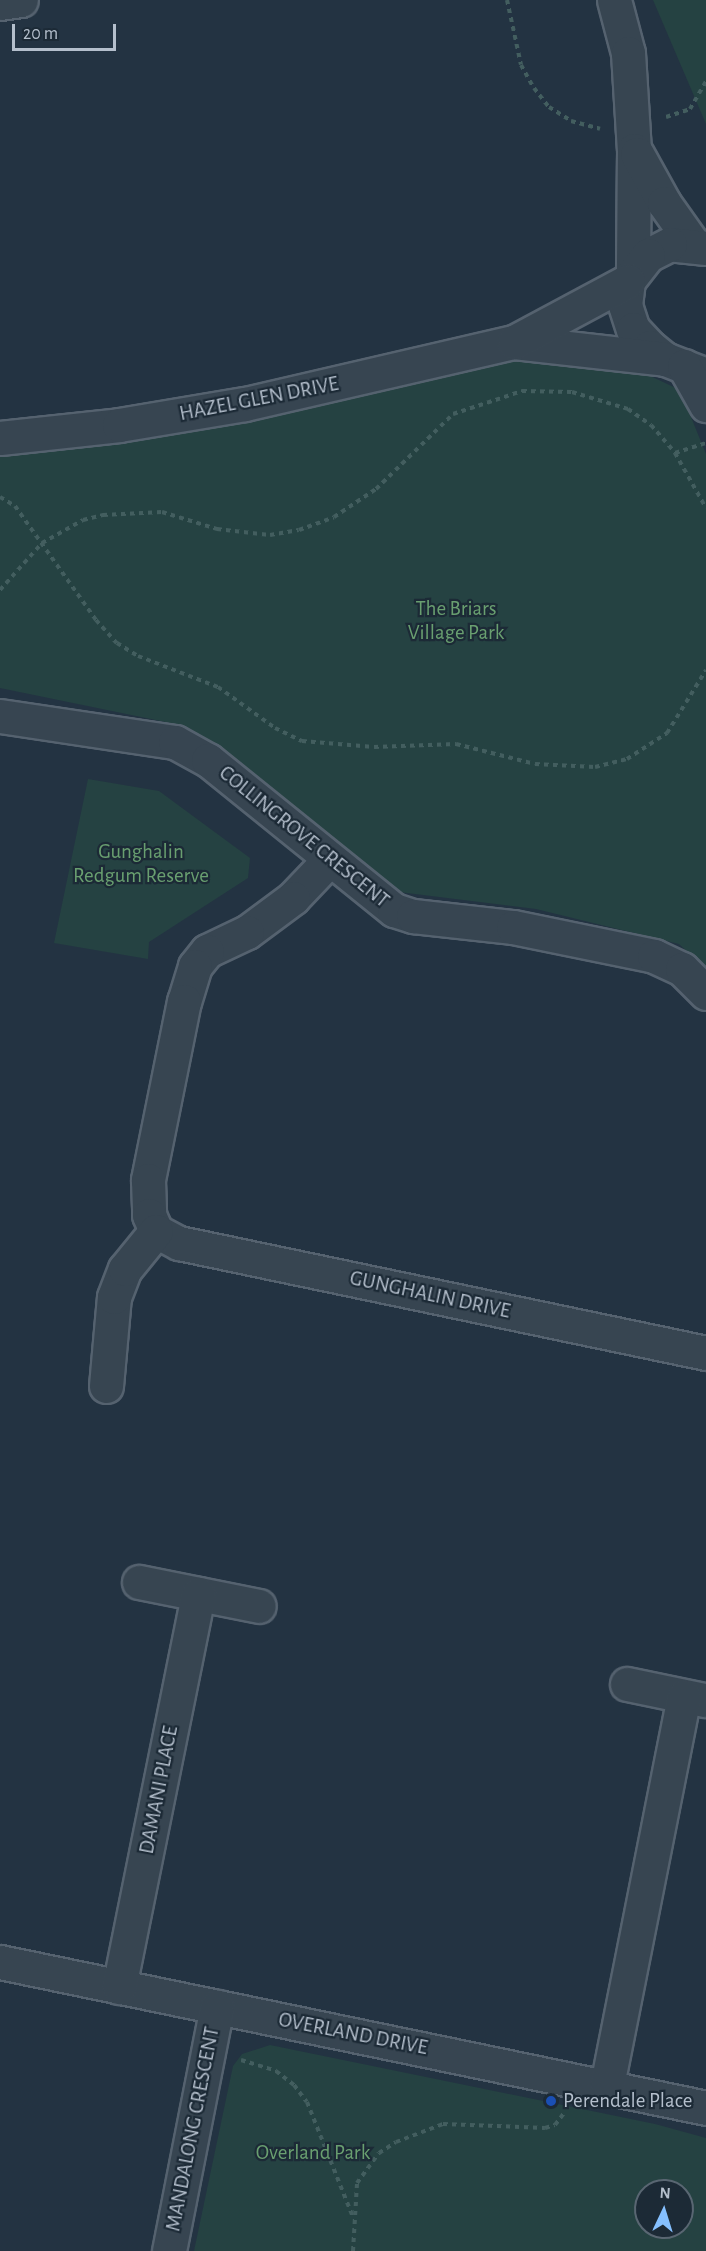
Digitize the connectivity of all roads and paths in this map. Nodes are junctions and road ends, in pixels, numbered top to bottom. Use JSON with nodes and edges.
{"nodes":[{"id":1,"x":21,"y":0,"type":"edge"},
{"id":2,"x":507,"y":0,"type":"edge"},
{"id":3,"x":614,"y":0,"type":"edge"},
{"id":4,"x":0,"y":3,"type":"edge"},
{"id":5,"x":706,"y":81,"type":"edge"},
{"id":6,"x":633,"y":137,"type":"junction"},
{"id":7,"x":700,"y":246,"type":"edge"},
{"id":8,"x":631,"y":276,"type":"junction"},
{"id":9,"x":514,"y":342,"type":"junction"},
{"id":10,"x":685,"y":367,"type":"edge"},
{"id":11,"x":706,"y":405,"type":"edge"},
{"id":12,"x":0,"y":438,"type":"edge"},
{"id":13,"x":706,"y":443,"type":"edge"},
{"id":14,"x":675,"y":453,"type":"junction"},
{"id":15,"x":0,"y":497,"type":"edge"},
{"id":16,"x":706,"y":508,"type":"edge"},
{"id":17,"x":42,"y":543,"type":"junction"},
{"id":18,"x":0,"y":590,"type":"edge"},
{"id":19,"x":706,"y":670,"type":"edge"},
{"id":20,"x":0,"y":716,"type":"edge"},
{"id":21,"x":329,"y":860,"type":"junction"},
{"id":22,"x":706,"y":993,"type":"edge"},
{"id":23,"x":156,"y":1231,"type":"junction"},
{"id":24,"x":706,"y":1353,"type":"edge"},
{"id":25,"x":106,"y":1386,"type":"dead end"},
{"id":26,"x":139,"y":1582,"type":"dead end"},
{"id":27,"x":198,"y":1594,"type":"junction"},
{"id":28,"x":260,"y":1606,"type":"dead end"},
{"id":29,"x":627,"y":1684,"type":"dead end"},
{"id":30,"x":695,"y":1699,"type":"edge"},
{"id":31,"x":0,"y":1962,"type":"edge"},
{"id":32,"x":119,"y":1987,"type":"junction"},
{"id":33,"x":217,"y":2007,"type":"junction"},
{"id":34,"x":208,"y":2053,"type":"junction"},
{"id":35,"x":573,"y":2078,"type":"junction"},
{"id":36,"x":607,"y":2085,"type":"junction"},
{"id":37,"x":706,"y":2108,"type":"edge"},
{"id":38,"x":354,"y":2221,"type":"junction"},
{"id":39,"x":169,"y":2251,"type":"edge"},
{"id":40,"x":353,"y":2251,"type":"edge"}],
"edges":[{"from":1,"to":4,"type":"street"},
{"from":2,"to":6,"type":"path"},
{"from":3,"to":6,"type":"street"},
{"from":5,"to":6,"type":"path"},
{"from":6,"to":7,"type":"street"},
{"from":6,"to":8,"type":"street"},
{"from":7,"to":8,"type":"street","name":"HAZEL GLEN DRIVE"},
{"from":8,"to":9,"type":"street","name":"HAZEL GLEN DRIVE"},
{"from":8,"to":10,"type":"street"},
{"from":9,"to":10,"type":"street","name":"HAZEL GLEN DRIVE"},
{"from":9,"to":12,"type":"street","name":"HAZEL GLEN DRIVE"},
{"from":10,"to":11,"type":"street"},
{"from":13,"to":14,"type":"path"},
{"from":14,"to":16,"type":"path"},
{"from":14,"to":17,"type":"path"},
{"from":15,"to":17,"type":"path"},
{"from":17,"to":18,"type":"path"},
{"from":17,"to":19,"type":"path"},
{"from":20,"to":21,"type":"street","name":"COLLINGROVE CRESCENT"},
{"from":21,"to":22,"type":"street","name":"COLLINGROVE CRESCENT"},
{"from":21,"to":23,"type":"street"},
{"from":23,"to":24,"type":"street","name":"GUNGHALIN DRIVE"},
{"from":23,"to":25,"type":"street"},
{"from":26,"to":27,"type":"street"},
{"from":27,"to":28,"type":"street"},
{"from":27,"to":32,"type":"street","name":"DAMANI PLACE"},
{"from":29,"to":30,"type":"street"},
{"from":30,"to":36,"type":"street"},
{"from":31,"to":32,"type":"street","name":"OVERLAND DRIVE"},
{"from":32,"to":33,"type":"street","name":"OVERLAND DRIVE"},
{"from":33,"to":34,"type":"street","name":"MANDALONG CRESCENT"},
{"from":33,"to":35,"type":"street","name":"OVERLAND DRIVE"},
{"from":34,"to":38,"type":"path"},
{"from":34,"to":39,"type":"street","name":"MANDALONG CRESCENT"},
{"from":35,"to":36,"type":"street","name":"OVERLAND DRIVE"},
{"from":35,"to":38,"type":"path"},
{"from":36,"to":37,"type":"street","name":"OVERLAND DRIVE"},
{"from":38,"to":40,"type":"path"}]}
